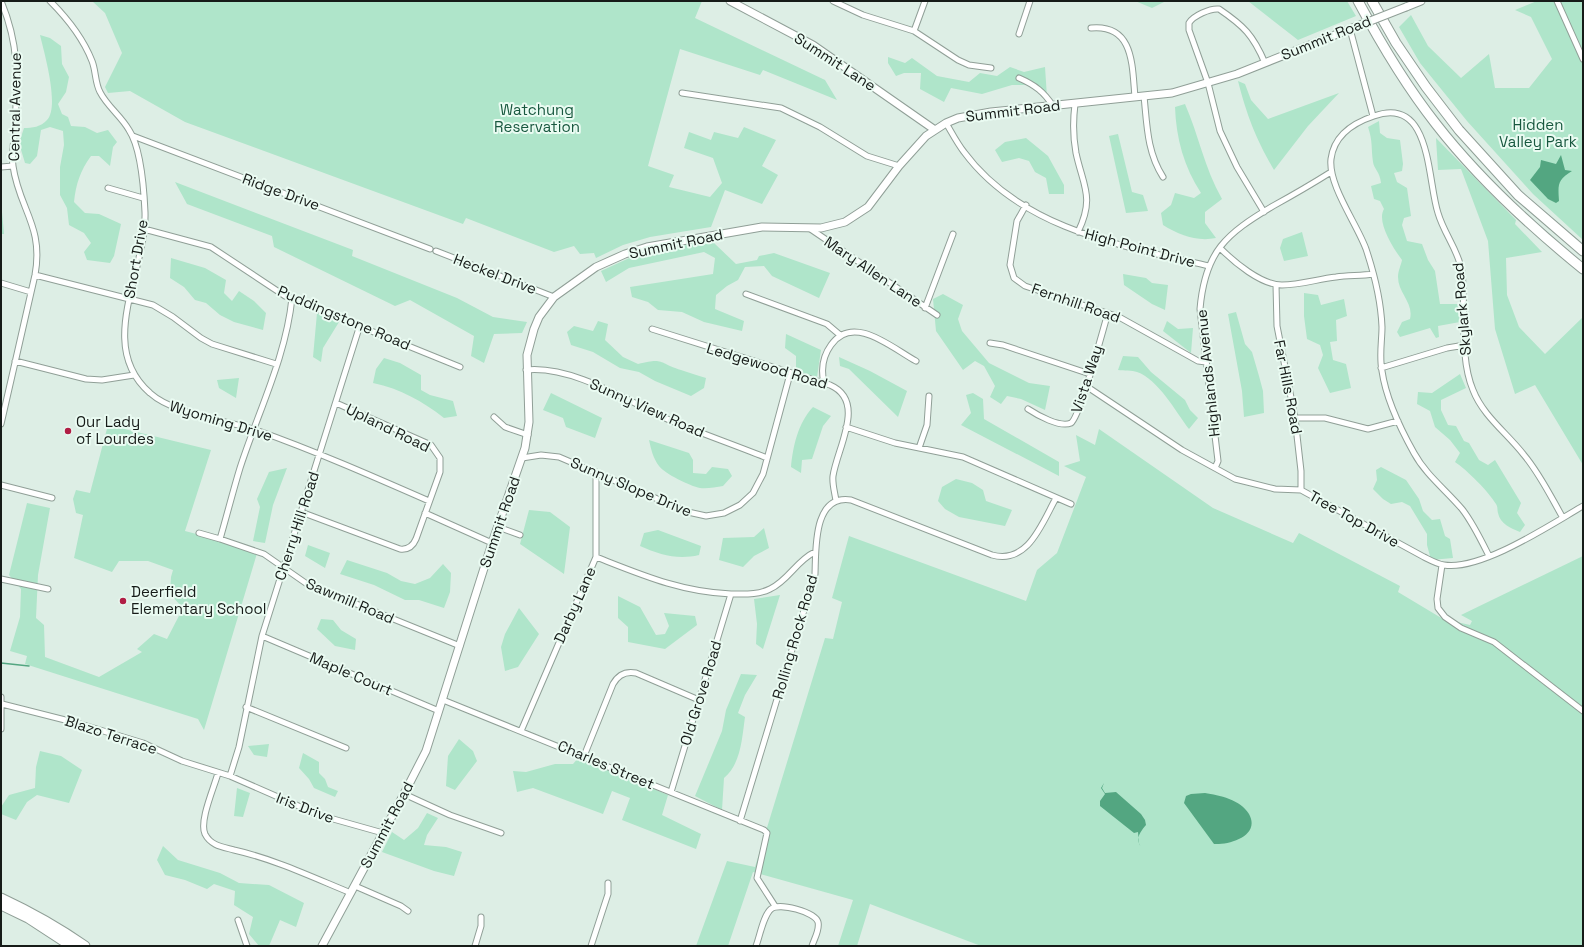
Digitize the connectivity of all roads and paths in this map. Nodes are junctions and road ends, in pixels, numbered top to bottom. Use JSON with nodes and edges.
{"nodes":[{"id":1,"x":1,"y":1,"type":"edge"},
{"id":2,"x":50,"y":1,"type":"edge"},
{"id":3,"x":730,"y":1,"type":"edge"},
{"id":4,"x":833,"y":1,"type":"edge"},
{"id":5,"x":925,"y":1,"type":"edge"},
{"id":6,"x":1030,"y":1,"type":"edge"},
{"id":7,"x":1358,"y":1,"type":"edge"},
{"id":8,"x":1372,"y":1,"type":"edge"},
{"id":9,"x":1421,"y":1,"type":"edge"},
{"id":10,"x":1557,"y":1,"type":"edge"},
{"id":11,"x":1091,"y":28,"type":"dead end"},
{"id":12,"x":1353,"y":28,"type":"junction"},
{"id":13,"x":914,"y":31,"type":"junction"},
{"id":14,"x":1019,"y":34,"type":"dead end"},
{"id":15,"x":1583,"y":59,"type":"edge"},
{"id":16,"x":1265,"y":63,"type":"junction"},
{"id":17,"x":991,"y":68,"type":"dead end"},
{"id":18,"x":1019,"y":78,"type":"dead end"},
{"id":19,"x":1208,"y":83,"type":"junction"},
{"id":20,"x":682,"y":92,"type":"dead end"},
{"id":21,"x":1144,"y":96,"type":"junction"},
{"id":22,"x":1135,"y":97,"type":"junction"},
{"id":23,"x":1075,"y":104,"type":"junction"},
{"id":24,"x":1053,"y":106,"type":"junction"},
{"id":25,"x":1373,"y":116,"type":"junction"},
{"id":26,"x":946,"y":123,"type":"junction"},
{"id":27,"x":935,"y":130,"type":"junction"},
{"id":28,"x":133,"y":136,"type":"junction"},
{"id":29,"x":13,"y":166,"type":"junction"},
{"id":30,"x":899,"y":166,"type":"junction"},
{"id":31,"x":1,"y":167,"type":"edge"},
{"id":32,"x":1331,"y":172,"type":"junction"},
{"id":33,"x":1163,"y":177,"type":"dead end"},
{"id":34,"x":108,"y":188,"type":"dead end"},
{"id":35,"x":143,"y":198,"type":"junction"},
{"id":36,"x":1026,"y":205,"type":"junction"},
{"id":37,"x":1264,"y":212,"type":"junction"},
{"id":38,"x":809,"y":228,"type":"junction"},
{"id":39,"x":144,"y":229,"type":"junction"},
{"id":40,"x":1078,"y":232,"type":"junction"},
{"id":41,"x":953,"y":234,"type":"dead end"},
{"id":42,"x":1220,"y":248,"type":"junction"},
{"id":43,"x":433,"y":250,"type":"joint"},
{"id":44,"x":1583,"y":251,"type":"edge"},
{"id":45,"x":1209,"y":266,"type":"junction"},
{"id":46,"x":1583,"y":269,"type":"edge"},
{"id":47,"x":35,"y":274,"type":"junction"},
{"id":48,"x":1373,"y":274,"type":"junction"},
{"id":49,"x":1,"y":282,"type":"edge"},
{"id":50,"x":1276,"y":285,"type":"junction"},
{"id":51,"x":31,"y":292,"type":"junction"},
{"id":52,"x":746,"y":294,"type":"dead end"},
{"id":53,"x":554,"y":297,"type":"junction"},
{"id":54,"x":130,"y":298,"type":"junction"},
{"id":55,"x":292,"y":298,"type":"junction"},
{"id":56,"x":925,"y":308,"type":"junction"},
{"id":57,"x":1108,"y":313,"type":"junction"},
{"id":58,"x":937,"y":315,"type":"dead end"},
{"id":59,"x":360,"y":325,"type":"junction"},
{"id":60,"x":652,"y":329,"type":"dead end"},
{"id":61,"x":840,"y":335,"type":"junction"},
{"id":62,"x":990,"y":343,"type":"dead end"},
{"id":63,"x":1465,"y":345,"type":"junction"},
{"id":64,"x":15,"y":361,"type":"junction"},
{"id":65,"x":916,"y":361,"type":"dead end"},
{"id":66,"x":1206,"y":362,"type":"junction"},
{"id":67,"x":276,"y":364,"type":"junction"},
{"id":68,"x":460,"y":366,"type":"dead end"},
{"id":69,"x":1381,"y":368,"type":"junction"},
{"id":70,"x":526,"y":370,"type":"junction"},
{"id":71,"x":790,"y":374,"type":"junction"},
{"id":72,"x":1090,"y":374,"type":"junction"},
{"id":73,"x":134,"y":375,"type":"junction"},
{"id":74,"x":824,"y":384,"type":"junction"},
{"id":75,"x":1086,"y":386,"type":"junction"},
{"id":76,"x":929,"y":396,"type":"dead end"},
{"id":77,"x":336,"y":403,"type":"junction"},
{"id":78,"x":2,"y":409,"type":"edge"},
{"id":79,"x":1028,"y":409,"type":"dead end"},
{"id":80,"x":494,"y":417,"type":"dead end"},
{"id":81,"x":1295,"y":418,"type":"junction"},
{"id":82,"x":1398,"y":421,"type":"junction"},
{"id":83,"x":1,"y":424,"type":"edge"},
{"id":84,"x":846,"y":427,"type":"junction"},
{"id":85,"x":254,"y":430,"type":"junction"},
{"id":86,"x":528,"y":435,"type":"junction"},
{"id":87,"x":919,"y":448,"type":"junction"},
{"id":88,"x":320,"y":453,"type":"junction"},
{"id":89,"x":522,"y":458,"type":"junction"},
{"id":90,"x":767,"y":458,"type":"junction"},
{"id":91,"x":1215,"y":468,"type":"junction"},
{"id":92,"x":596,"y":472,"type":"junction"},
{"id":93,"x":1,"y":485,"type":"edge"},
{"id":94,"x":1301,"y":490,"type":"junction"},
{"id":95,"x":52,"y":498,"type":"dead end"},
{"id":96,"x":1056,"y":498,"type":"junction"},
{"id":97,"x":430,"y":501,"type":"junction"},
{"id":98,"x":836,"y":501,"type":"junction"},
{"id":99,"x":1071,"y":504,"type":"dead end"},
{"id":100,"x":1583,"y":506,"type":"edge"},
{"id":101,"x":301,"y":512,"type":"junction"},
{"id":102,"x":425,"y":513,"type":"junction"},
{"id":103,"x":1563,"y":518,"type":"junction"},
{"id":104,"x":498,"y":527,"type":"junction"},
{"id":105,"x":199,"y":533,"type":"dead end"},
{"id":106,"x":520,"y":535,"type":"dead end"},
{"id":107,"x":220,"y":539,"type":"junction"},
{"id":108,"x":492,"y":543,"type":"junction"},
{"id":109,"x":815,"y":552,"type":"junction"},
{"id":110,"x":1489,"y":556,"type":"junction"},
{"id":111,"x":596,"y":557,"type":"junction"},
{"id":112,"x":1442,"y":565,"type":"junction"},
{"id":113,"x":284,"y":569,"type":"junction"},
{"id":114,"x":1,"y":579,"type":"edge"},
{"id":115,"x":48,"y":589,"type":"dead end"},
{"id":116,"x":731,"y":594,"type":"junction"},
{"id":117,"x":262,"y":636,"type":"junction"},
{"id":118,"x":460,"y":646,"type":"junction"},
{"id":119,"x":1,"y":697,"type":"edge"},
{"id":120,"x":443,"y":700,"type":"junction"},
{"id":121,"x":699,"y":700,"type":"junction"},
{"id":122,"x":2,"y":704,"type":"edge"},
{"id":123,"x":246,"y":707,"type":"junction"},
{"id":124,"x":439,"y":711,"type":"junction"},
{"id":125,"x":1583,"y":711,"type":"edge"},
{"id":126,"x":1,"y":729,"type":"edge"},
{"id":127,"x":521,"y":731,"type":"junction"},
{"id":128,"x":346,"y":748,"type":"dead end"},
{"id":129,"x":584,"y":756,"type":"junction"},
{"id":130,"x":218,"y":773,"type":"junction"},
{"id":131,"x":230,"y":776,"type":"junction"},
{"id":132,"x":671,"y":792,"type":"junction"},
{"id":133,"x":404,"y":794,"type":"junction"},
{"id":134,"x":740,"y":821,"type":"junction"},
{"id":135,"x":382,"y":833,"type":"junction"},
{"id":136,"x":501,"y":833,"type":"dead end"},
{"id":137,"x":608,"y":883,"type":"dead end"},
{"id":138,"x":355,"y":886,"type":"junction"},
{"id":139,"x":351,"y":893,"type":"junction"},
{"id":140,"x":1,"y":898,"type":"edge"},
{"id":141,"x":1,"y":906,"type":"edge"},
{"id":142,"x":775,"y":906,"type":"junction"},
{"id":143,"x":408,"y":911,"type":"dead end"},
{"id":144,"x":480,"y":917,"type":"dead end"},
{"id":145,"x":238,"y":920,"type":"dead end"},
{"id":146,"x":72,"y":946,"type":"edge"},
{"id":147,"x":85,"y":946,"type":"edge"},
{"id":148,"x":247,"y":946,"type":"edge"},
{"id":149,"x":322,"y":946,"type":"edge"},
{"id":150,"x":475,"y":946,"type":"edge"},
{"id":151,"x":591,"y":946,"type":"edge"},
{"id":152,"x":756,"y":946,"type":"edge"},
{"id":153,"x":812,"y":946,"type":"edge"}],
"edges":[{"from":1,"to":29,"type":"street","name":"Central Avenue"},
{"from":2,"to":28,"type":"street","name":"Short Drive"},
{"from":3,"to":27,"type":"main road","name":"Summit Lane"},
{"from":4,"to":13,"type":"street"},
{"from":5,"to":13,"type":"street"},
{"from":6,"to":14,"type":"street"},
{"from":7,"to":46,"type":"highway"},
{"from":8,"to":44,"type":"highway"},
{"from":9,"to":12,"type":"main road","name":"Summit Road","bridge":true},
{"from":10,"to":15,"type":"street"},
{"from":11,"to":22,"type":"street"},
{"from":12,"to":16,"type":"main road","name":"Summit Road"},
{"from":12,"to":25,"type":"street"},
{"from":13,"to":17,"type":"street"},
{"from":16,"to":19,"type":"main road","name":"Summit Road"},
{"from":16,"to":19,"type":"street"},
{"from":18,"to":24,"type":"street"},
{"from":19,"to":21,"type":"main road","name":"Summit Road"},
{"from":19,"to":37,"type":"street"},
{"from":20,"to":30,"type":"street"},
{"from":21,"to":22,"type":"main road","name":"Summit Road"},
{"from":21,"to":33,"type":"street"},
{"from":22,"to":23,"type":"main road","name":"Summit Road"},
{"from":23,"to":24,"type":"main road","name":"Summit Road"},
{"from":23,"to":40,"type":"street"},
{"from":24,"to":26,"type":"main road","name":"Summit Road"},
{"from":25,"to":32,"type":"street","name":"Skylark Road"},
{"from":25,"to":63,"type":"street","name":"Skylark Road"},
{"from":26,"to":27,"type":"main road","name":"Summit Road"},
{"from":26,"to":36,"type":"street","name":"High Point Drive"},
{"from":27,"to":30,"type":"main road","name":"Summit Road"},
{"from":28,"to":35,"type":"street","name":"Short Drive"},
{"from":28,"to":43,"type":"street","name":"Ridge Drive"},
{"from":29,"to":31,"type":"street"},
{"from":29,"to":47,"type":"street","name":"Central Avenue"},
{"from":30,"to":38,"type":"main road","name":"Summit Road"},
{"from":32,"to":37,"type":"street","name":"Highlands Avenue"},
{"from":32,"to":48,"type":"street"},
{"from":34,"to":35,"type":"street"},
{"from":35,"to":39,"type":"street","name":"Short Drive"},
{"from":36,"to":40,"type":"street","name":"High Point Drive"},
{"from":36,"to":57,"type":"street","name":"Fernhill Road"},
{"from":37,"to":42,"type":"street","name":"Highlands Avenue"},
{"from":38,"to":53,"type":"main road","name":"Summit Road"},
{"from":38,"to":56,"type":"street","name":"Mary Allen Lane"},
{"from":39,"to":54,"type":"street","name":"Short Drive"},
{"from":39,"to":55,"type":"street","name":"Puddingstone Road"},
{"from":40,"to":45,"type":"street","name":"High Point Drive"},
{"from":41,"to":56,"type":"street"},
{"from":42,"to":45,"type":"street","name":"Highlands Avenue"},
{"from":42,"to":50,"type":"street"},
{"from":43,"to":53,"type":"street","name":"Heckel Drive"},
{"from":45,"to":66,"type":"street","name":"Highlands Avenue"},
{"from":47,"to":51,"type":"street","name":"Central Avenue"},
{"from":47,"to":54,"type":"street"},
{"from":48,"to":50,"type":"street"},
{"from":48,"to":69,"type":"street"},
{"from":49,"to":51,"type":"street"},
{"from":50,"to":81,"type":"street","name":"Far Hills Road"},
{"from":51,"to":64,"type":"street","name":"Central Avenue"},
{"from":52,"to":61,"type":"street"},
{"from":53,"to":70,"type":"main road","name":"Summit Road"},
{"from":54,"to":67,"type":"street"},
{"from":54,"to":73,"type":"street","name":"Short Drive"},
{"from":55,"to":59,"type":"street","name":"Puddingstone Road"},
{"from":55,"to":67,"type":"street"},
{"from":56,"to":58,"type":"street","name":"Mary Allen Lane"},
{"from":57,"to":66,"type":"street","name":"Fernhill Road"},
{"from":57,"to":72,"type":"street","name":"Vista Way"},
{"from":59,"to":68,"type":"street","name":"Puddingstone Road"},
{"from":59,"to":77,"type":"street","name":"Cherry Hill Road"},
{"from":60,"to":71,"type":"street","name":"Ledgewood Road"},
{"from":61,"to":65,"type":"street"},
{"from":61,"to":74,"type":"street"},
{"from":62,"to":72,"type":"street"},
{"from":63,"to":69,"type":"street"},
{"from":63,"to":103,"type":"street","name":"Skylark Road"},
{"from":64,"to":73,"type":"street"},
{"from":64,"to":78,"type":"street","name":"Central Avenue"},
{"from":66,"to":91,"type":"street","name":"Highlands Avenue"},
{"from":67,"to":85,"type":"street"},
{"from":69,"to":82,"type":"street"},
{"from":70,"to":86,"type":"main road","name":"Summit Road"},
{"from":70,"to":90,"type":"street","name":"Sunny View Road"},
{"from":71,"to":74,"type":"street","name":"Ledgewood Road"},
{"from":71,"to":90,"type":"street","name":"Sunny Slope Drive"},
{"from":72,"to":75,"type":"street","name":"Vista Way"},
{"from":73,"to":85,"type":"street","name":"Wyoming Drive"},
{"from":74,"to":84,"type":"street","name":"Ledgewood Road"},
{"from":75,"to":79,"type":"street","name":"Vista Way"},
{"from":75,"to":91,"type":"street","name":"Tree Top Drive"},
{"from":76,"to":87,"type":"street"},
{"from":77,"to":88,"type":"street","name":"Cherry Hill Road"},
{"from":77,"to":97,"type":"street","name":"Upland Road"},
{"from":78,"to":83,"type":"street","name":"Central Avenue"},
{"from":80,"to":86,"type":"street"},
{"from":81,"to":82,"type":"street"},
{"from":81,"to":94,"type":"street","name":"Far Hills Road"},
{"from":82,"to":110,"type":"street"},
{"from":84,"to":87,"type":"street"},
{"from":84,"to":98,"type":"street","name":"Ledgewood Road"},
{"from":85,"to":88,"type":"street","name":"Wyoming Drive"},
{"from":85,"to":107,"type":"street"},
{"from":86,"to":89,"type":"main road","name":"Summit Road"},
{"from":87,"to":96,"type":"street"},
{"from":88,"to":97,"type":"street","name":"Wyoming Drive"},
{"from":88,"to":101,"type":"street","name":"Cherry Hill Road"},
{"from":89,"to":92,"type":"street","name":"Sunny Slope Drive"},
{"from":89,"to":104,"type":"main road","name":"Summit Road"},
{"from":90,"to":92,"type":"street","name":"Sunny Slope Drive"},
{"from":91,"to":94,"type":"street","name":"Tree Top Drive"},
{"from":92,"to":111,"type":"street","name":"Darby Lane"},
{"from":93,"to":95,"type":"street"},
{"from":94,"to":112,"type":"street","name":"Tree Top Drive"},
{"from":96,"to":98,"type":"street"},
{"from":96,"to":99,"type":"street"},
{"from":97,"to":102,"type":"street","name":"Upland Road"},
{"from":98,"to":109,"type":"street","name":"Rolling Rock Road"},
{"from":100,"to":103,"type":"street","name":"Tree Top Drive"},
{"from":101,"to":102,"type":"street","name":"Upland Road"},
{"from":101,"to":113,"type":"street","name":"Cherry Hill Road"},
{"from":102,"to":108,"type":"street"},
{"from":103,"to":110,"type":"street","name":"Tree Top Drive"},
{"from":104,"to":106,"type":"street"},
{"from":104,"to":108,"type":"main road","name":"Summit Road"},
{"from":105,"to":107,"type":"street","name":"Sawmill Road"},
{"from":107,"to":113,"type":"street","name":"Sawmill Road"},
{"from":108,"to":118,"type":"main road","name":"Summit Road"},
{"from":109,"to":116,"type":"street"},
{"from":109,"to":134,"type":"street","name":"Rolling Rock Road"},
{"from":110,"to":112,"type":"street","name":"Tree Top Drive"},
{"from":111,"to":116,"type":"street"},
{"from":111,"to":127,"type":"street","name":"Darby Lane"},
{"from":112,"to":125,"type":"street"},
{"from":113,"to":117,"type":"street","name":"Cherry Hill Road"},
{"from":113,"to":118,"type":"street","name":"Sawmill Road"},
{"from":114,"to":115,"type":"street"},
{"from":116,"to":121,"type":"street","name":"Old Grove Road"},
{"from":117,"to":123,"type":"street","name":"Cherry Hill Road"},
{"from":117,"to":124,"type":"street","name":"Maple Court"},
{"from":118,"to":120,"type":"main road","name":"Summit Road"},
{"from":119,"to":122,"type":"street"},
{"from":120,"to":124,"type":"main road","name":"Summit Road"},
{"from":120,"to":127,"type":"street","name":"Charles Street"},
{"from":121,"to":129,"type":"street"},
{"from":121,"to":132,"type":"street","name":"Old Grove Road"},
{"from":122,"to":126,"type":"street"},
{"from":122,"to":130,"type":"street","name":"Blazo Terrace"},
{"from":123,"to":128,"type":"street"},
{"from":123,"to":131,"type":"street","name":"Cherry Hill Road"},
{"from":124,"to":133,"type":"main road","name":"Summit Road"},
{"from":127,"to":129,"type":"street","name":"Charles Street"},
{"from":129,"to":132,"type":"street","name":"Charles Street"},
{"from":130,"to":131,"type":"street","name":"Blazo Terrace"},
{"from":130,"to":139,"type":"street"},
{"from":131,"to":135,"type":"street","name":"Iris Drive"},
{"from":132,"to":134,"type":"street","name":"Charles Street"},
{"from":133,"to":135,"type":"main road","name":"Summit Road"},
{"from":133,"to":136,"type":"street"},
{"from":134,"to":142,"type":"street","name":"Charles Street"},
{"from":135,"to":138,"type":"main road","name":"Summit Road"},
{"from":137,"to":151,"type":"street"},
{"from":138,"to":139,"type":"main road","name":"Summit Road"},
{"from":138,"to":143,"type":"street"},
{"from":139,"to":149,"type":"main road","name":"Summit Road"},
{"from":140,"to":147,"type":"highway"},
{"from":141,"to":146,"type":"highway"},
{"from":142,"to":152,"type":"street"},
{"from":142,"to":153,"type":"street"},
{"from":144,"to":150,"type":"street"},
{"from":145,"to":148,"type":"street"}]}
